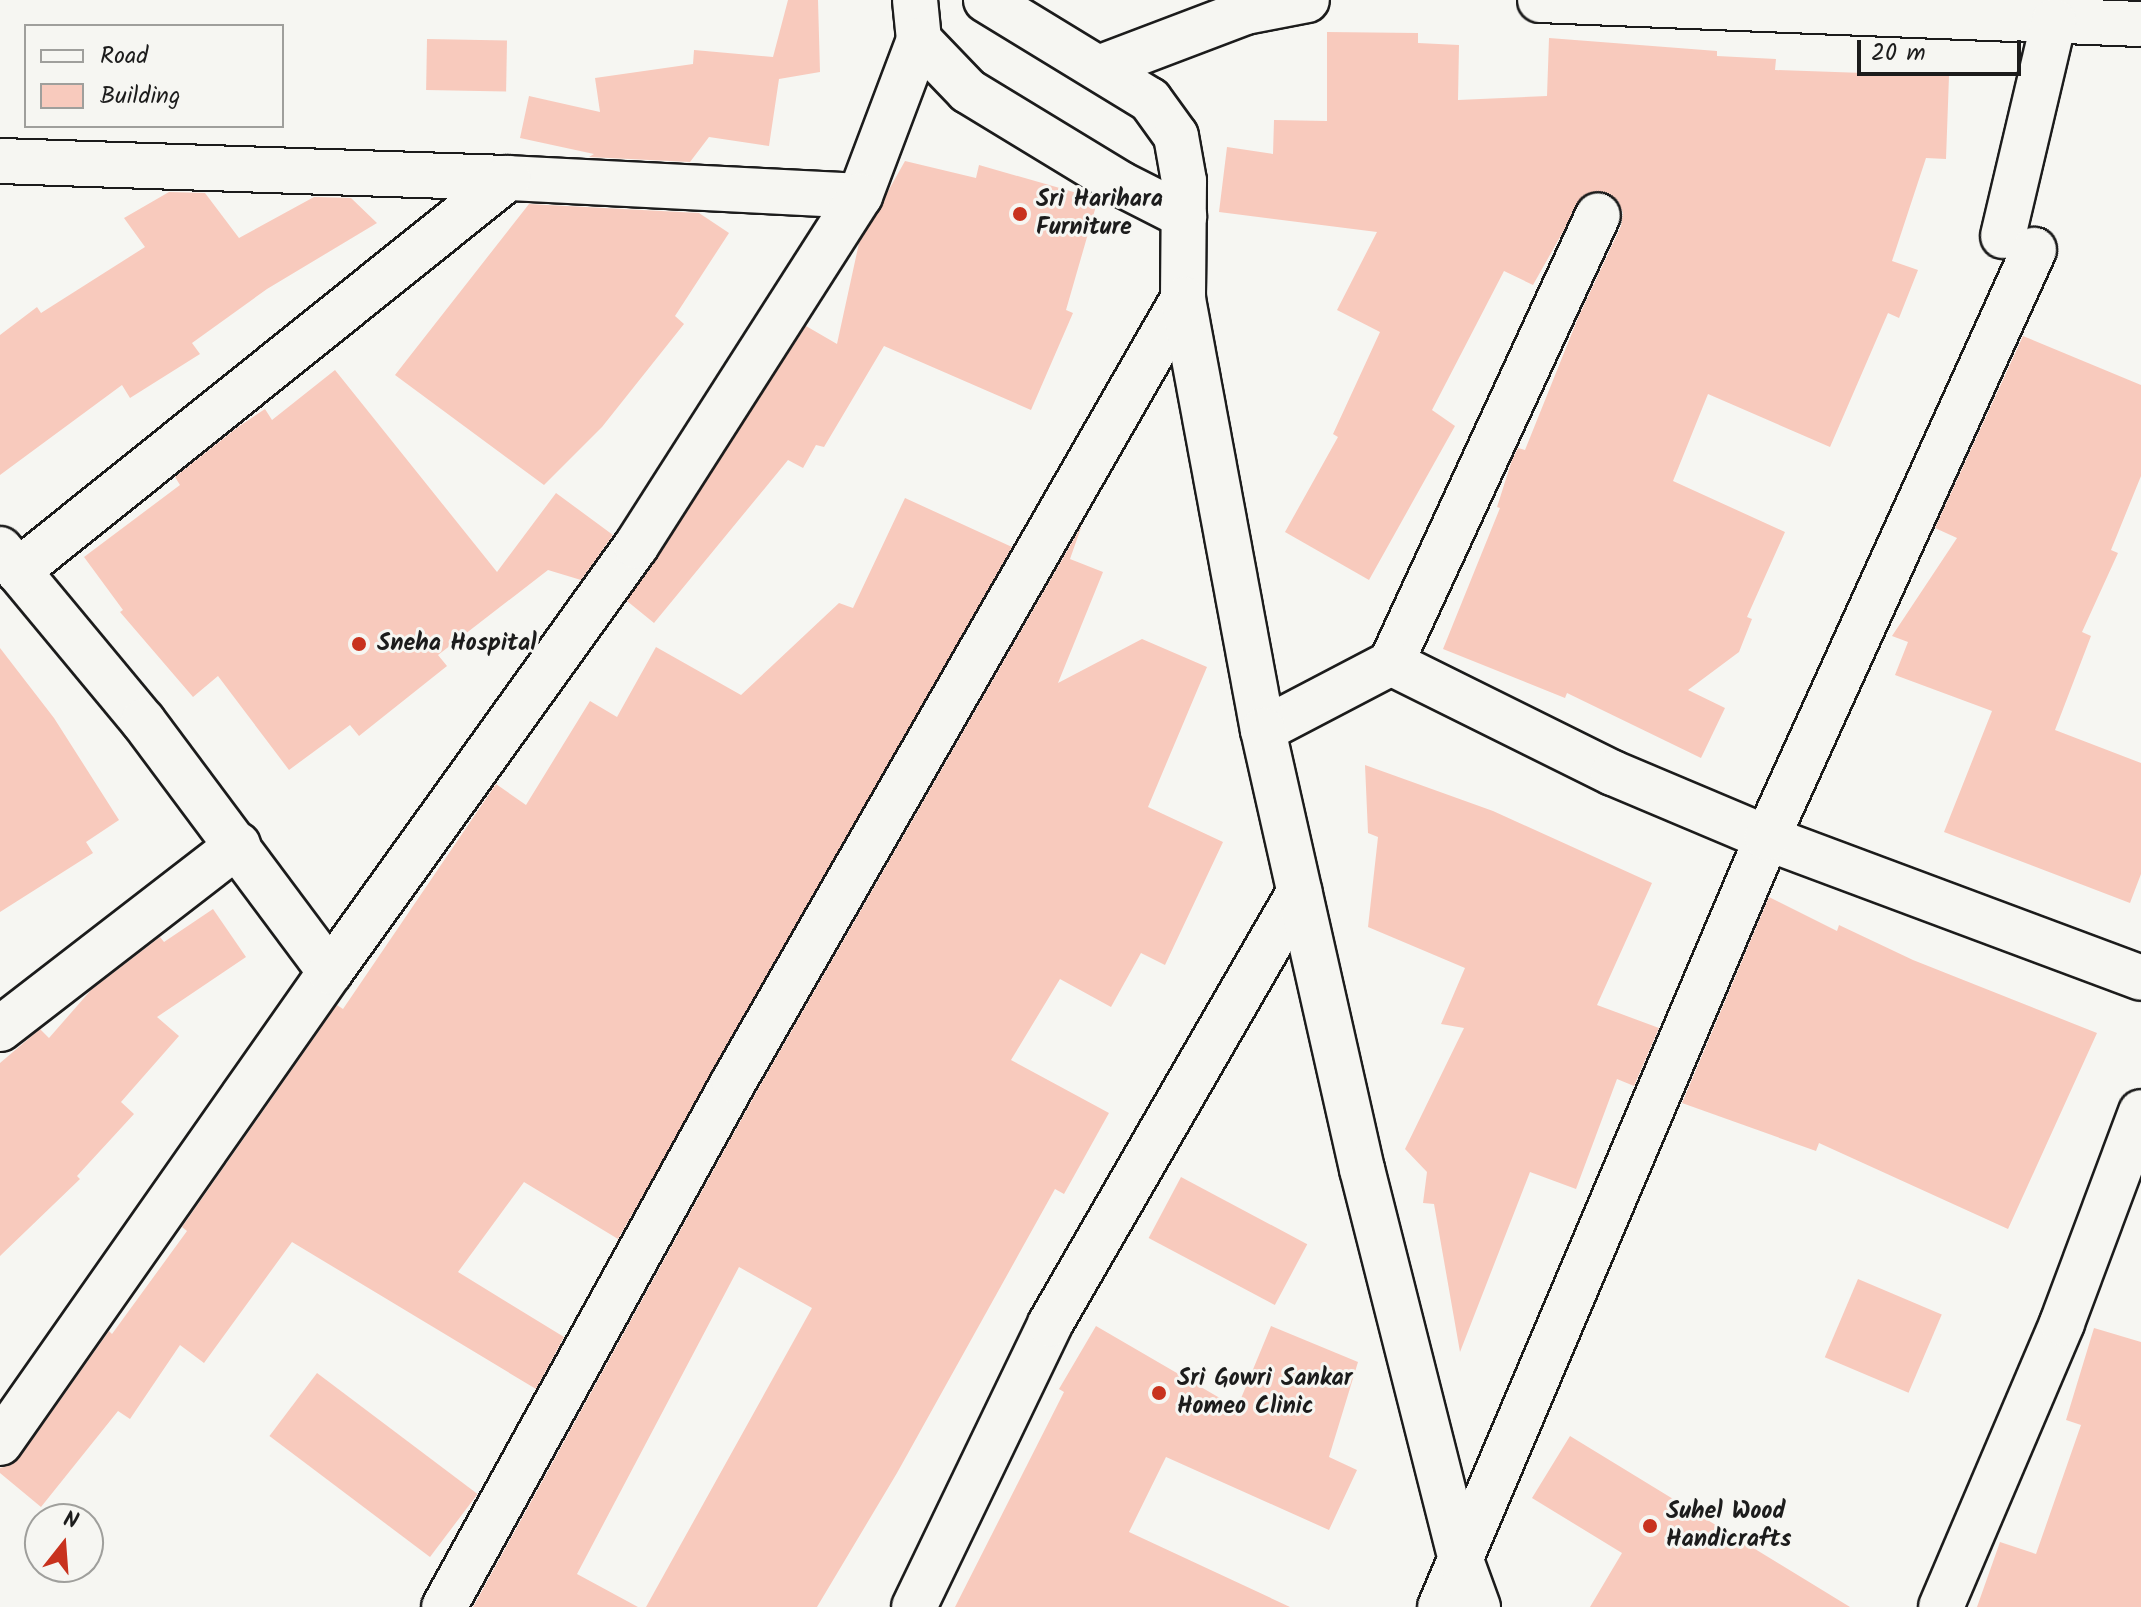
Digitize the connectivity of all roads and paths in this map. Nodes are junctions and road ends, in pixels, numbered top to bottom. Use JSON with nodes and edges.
{"nodes":[{"id":1,"x":986,"y":0,"type":"edge"},
{"id":2,"x":1307,"y":0,"type":"edge"},
{"id":3,"x":1540,"y":0,"type":"edge"},
{"id":4,"x":917,"y":20,"type":"edge"},
{"id":5,"x":2054,"y":21,"type":"junction"},
{"id":6,"x":2141,"y":24,"type":"edge"},
{"id":7,"x":1101,"y":67,"type":"junction"},
{"id":8,"x":0,"y":161,"type":"edge"},
{"id":9,"x":508,"y":178,"type":"junction"},
{"id":10,"x":860,"y":196,"type":"junction"},
{"id":11,"x":1184,"y":216,"type":"junction"},
{"id":12,"x":1598,"y":216,"type":"dead end"},
{"id":13,"x":1183,"y":299,"type":"junction"},
{"id":14,"x":9,"y":560,"type":"edge"},
{"id":15,"x":1391,"y":663,"type":"junction"},
{"id":16,"x":1263,"y":730,"type":"junction"},
{"id":17,"x":1767,"y":838,"type":"junction"},
{"id":18,"x":238,"y":845,"type":"junction"},
{"id":19,"x":1299,"y":892,"type":"junction"},
{"id":20,"x":330,"y":972,"type":"junction"},
{"id":21,"x":2141,"y":978,"type":"edge"},
{"id":22,"x":0,"y":1029,"type":"edge"},
{"id":23,"x":2141,"y":1112,"type":"edge"},
{"id":24,"x":0,"y":1443,"type":"edge"},
{"id":25,"x":1462,"y":1563,"type":"junction"},
{"id":26,"x":444,"y":1607,"type":"edge"},
{"id":27,"x":914,"y":1607,"type":"edge"},
{"id":28,"x":1440,"y":1607,"type":"edge"},
{"id":29,"x":1478,"y":1607,"type":"edge"},
{"id":30,"x":1941,"y":1607,"type":"edge"}],
"edges":[{"from":1,"to":7,"type":"street"},
{"from":2,"to":7,"type":"street"},
{"from":3,"to":5,"type":"street"},
{"from":4,"to":10,"type":"street"},
{"from":4,"to":11,"type":"street"},
{"from":5,"to":6,"type":"street"},
{"from":5,"to":17,"type":"street"},
{"from":7,"to":11,"type":"street"},
{"from":8,"to":9,"type":"street"},
{"from":9,"to":10,"type":"street"},
{"from":9,"to":14,"type":"street"},
{"from":10,"to":20,"type":"street"},
{"from":11,"to":13,"type":"street"},
{"from":12,"to":15,"type":"street"},
{"from":13,"to":16,"type":"street"},
{"from":13,"to":26,"type":"street"},
{"from":14,"to":18,"type":"street"},
{"from":15,"to":16,"type":"street"},
{"from":15,"to":17,"type":"street"},
{"from":16,"to":19,"type":"street"},
{"from":17,"to":21,"type":"street"},
{"from":17,"to":25,"type":"street"},
{"from":18,"to":20,"type":"street"},
{"from":18,"to":22,"type":"street"},
{"from":19,"to":25,"type":"street"},
{"from":19,"to":27,"type":"street"},
{"from":20,"to":24,"type":"street"},
{"from":23,"to":30,"type":"street"},
{"from":25,"to":28,"type":"street"},
{"from":25,"to":29,"type":"street"}]}
